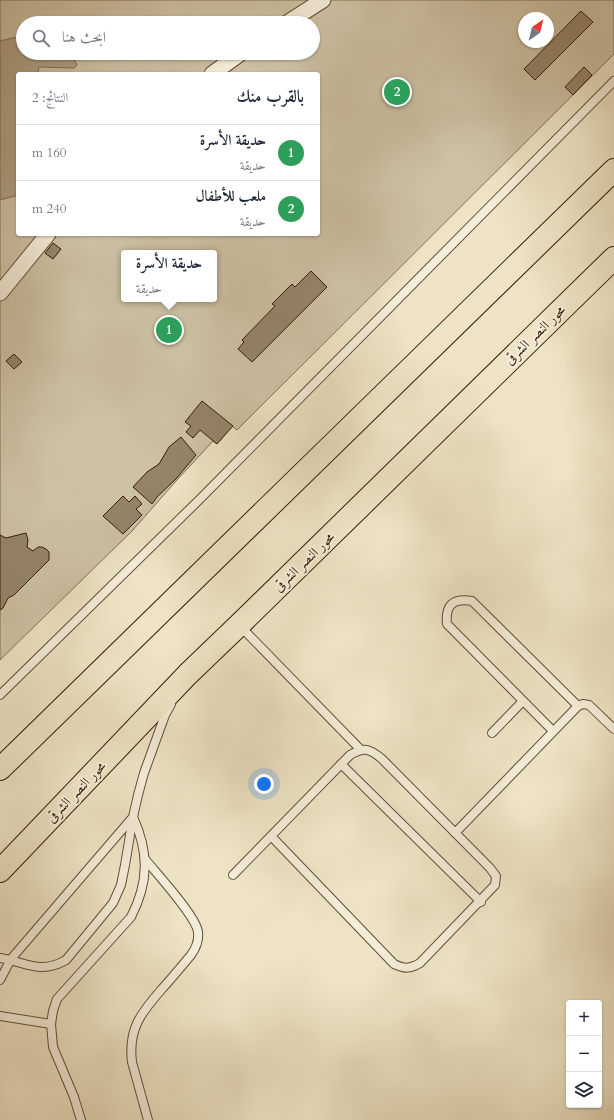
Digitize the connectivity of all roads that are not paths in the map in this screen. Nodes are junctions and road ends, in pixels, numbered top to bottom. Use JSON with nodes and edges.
{"nodes":[{"id":1,"x":323,"y":0,"type":"edge"},
{"id":2,"x":298,"y":16,"type":"edge"},
{"id":3,"x":231,"y":60,"type":"edge"},
{"id":4,"x":215,"y":72,"type":"edge"},
{"id":5,"x":614,"y":81,"type":"edge"},
{"id":6,"x":614,"y":170,"type":"edge"},
{"id":7,"x":46,"y":236,"type":"edge"},
{"id":8,"x":614,"y":258,"type":"edge"},
{"id":9,"x":0,"y":293,"type":"edge"},
{"id":10,"x":240,"y":625,"type":"junction"},
{"id":11,"x":188,"y":674,"type":"junction"},
{"id":12,"x":0,"y":695,"type":"edge"},
{"id":13,"x":523,"y":701,"type":"junction"},
{"id":14,"x":578,"y":706,"type":"junction"},
{"id":15,"x":614,"y":729,"type":"edge"},
{"id":16,"x":553,"y":732,"type":"junction"},
{"id":17,"x":492,"y":733,"type":"dead end"},
{"id":18,"x":360,"y":750,"type":"junction"},
{"id":19,"x":341,"y":764,"type":"junction"},
{"id":20,"x":0,"y":769,"type":"edge"},
{"id":21,"x":133,"y":817,"type":"junction"},
{"id":22,"x":455,"y":833,"type":"junction"},
{"id":23,"x":271,"y":836,"type":"junction"},
{"id":24,"x":145,"y":859,"type":"junction"},
{"id":25,"x":0,"y":871,"type":"edge"},
{"id":26,"x":233,"y":875,"type":"dead end"},
{"id":27,"x":481,"y":902,"type":"junction"},
{"id":28,"x":0,"y":958,"type":"edge"},
{"id":29,"x":11,"y":959,"type":"junction"},
{"id":30,"x":0,"y":980,"type":"edge"},
{"id":31,"x":0,"y":1016,"type":"edge"},
{"id":32,"x":51,"y":1024,"type":"junction"},
{"id":33,"x":81,"y":1120,"type":"edge"},
{"id":34,"x":148,"y":1120,"type":"edge"}],
"edges":[{"from":1,"to":2,"type":"street"},
{"from":3,"to":4,"type":"street"},
{"from":5,"to":12,"type":"lane"},
{"from":6,"to":20,"type":"main road"},
{"from":7,"to":9,"type":"street"},
{"from":8,"to":10,"type":"main road","name":"محور النصر الشرقى"},
{"from":10,"to":11,"type":"main road","name":"محور النصر الشرقى"},
{"from":10,"to":18,"type":"lane"},
{"from":11,"to":21,"type":"lane"},
{"from":11,"to":25,"type":"main road","name":"محور النصر الشرقى"},
{"from":13,"to":14,"type":"lane"},
{"from":13,"to":16,"type":"lane"},
{"from":13,"to":17,"type":"lane"},
{"from":14,"to":15,"type":"lane"},
{"from":14,"to":16,"type":"lane"},
{"from":16,"to":22,"type":"lane"},
{"from":18,"to":19,"type":"lane"},
{"from":18,"to":22,"type":"lane"},
{"from":19,"to":23,"type":"lane"},
{"from":19,"to":27,"type":"lane"},
{"from":21,"to":24,"type":"lane"},
{"from":21,"to":29,"type":"lane"},
{"from":21,"to":29,"type":"lane"},
{"from":22,"to":27,"type":"lane"},
{"from":23,"to":26,"type":"lane"},
{"from":23,"to":27,"type":"lane"},
{"from":24,"to":32,"type":"lane"},
{"from":24,"to":34,"type":"lane"},
{"from":28,"to":29,"type":"lane"},
{"from":29,"to":30,"type":"lane"},
{"from":31,"to":32,"type":"lane"},
{"from":32,"to":33,"type":"lane"}]}
